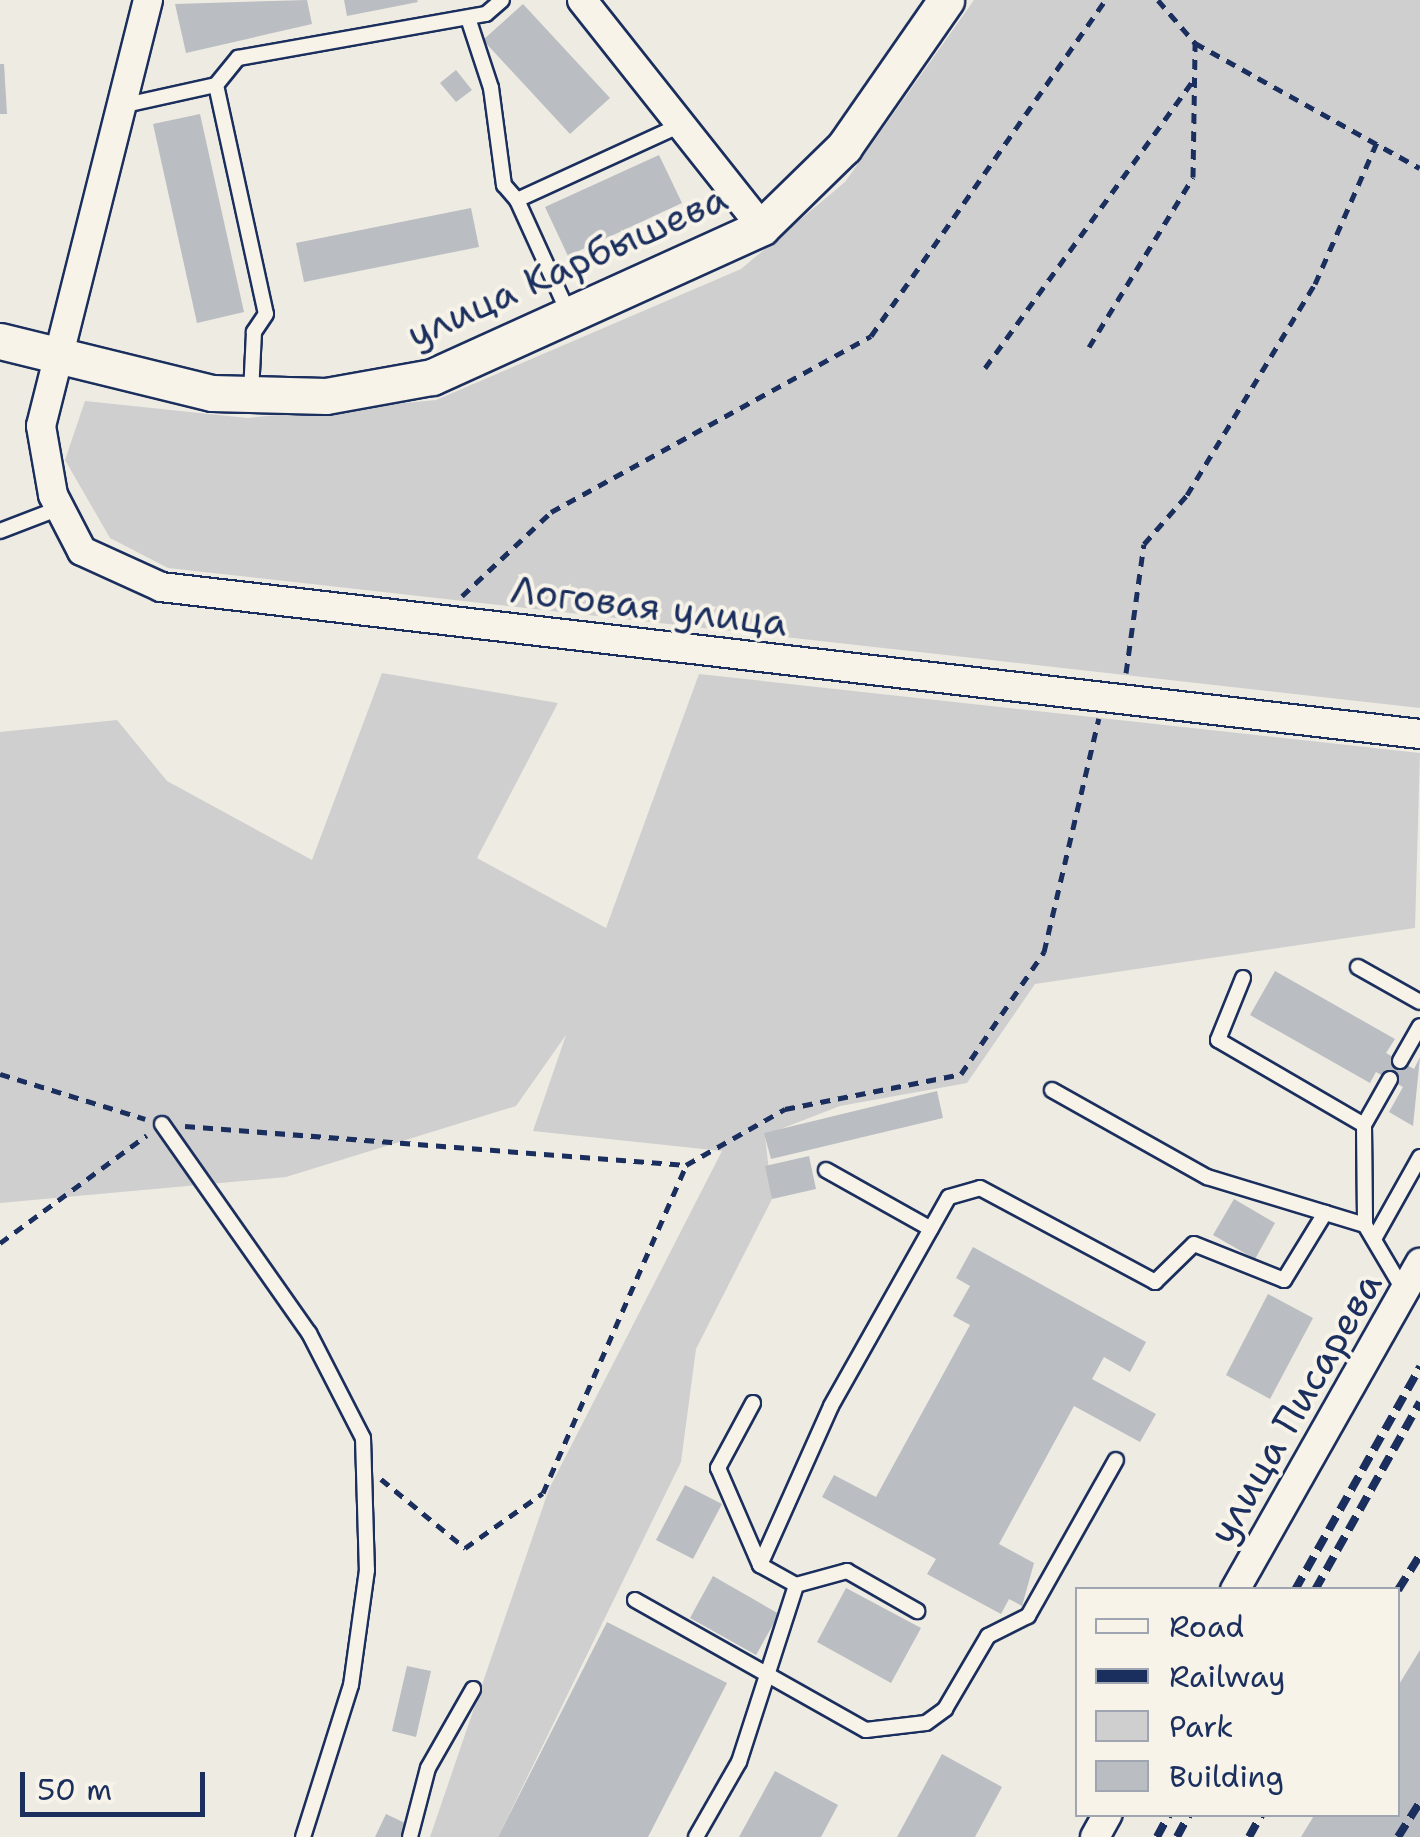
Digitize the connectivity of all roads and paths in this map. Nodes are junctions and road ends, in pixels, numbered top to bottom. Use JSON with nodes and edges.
{"nodes":[{"id":1,"x":148,"y":0,"type":"edge"},
{"id":2,"x":502,"y":0,"type":"edge"},
{"id":3,"x":582,"y":0,"type":"edge"},
{"id":4,"x":946,"y":0,"type":"edge"},
{"id":5,"x":1104,"y":0,"type":"edge"},
{"id":6,"x":1158,"y":0,"type":"edge"},
{"id":7,"x":468,"y":18,"type":"junction"},
{"id":8,"x":1196,"y":43,"type":"junction"},
{"id":9,"x":1194,"y":79,"type":"junction"},
{"id":10,"x":216,"y":85,"type":"junction"},
{"id":11,"x":120,"y":106,"type":"junction"},
{"id":12,"x":686,"y":122,"type":"junction"},
{"id":13,"x":1376,"y":142,"type":"junction"},
{"id":14,"x":1420,"y":168,"type":"edge"},
{"id":15,"x":516,"y":200,"type":"junction"},
{"id":16,"x":762,"y":227,"type":"junction"},
{"id":17,"x":570,"y":317,"type":"junction"},
{"id":18,"x":0,"y":341,"type":"edge"},
{"id":19,"x":1089,"y":347,"type":"dead end"},
{"id":20,"x":55,"y":354,"type":"junction"},
{"id":21,"x":985,"y":368,"type":"dead end"},
{"id":22,"x":252,"y":394,"type":"junction"},
{"id":23,"x":60,"y":508,"type":"junction"},
{"id":24,"x":0,"y":531,"type":"edge"},
{"id":25,"x":437,"y":620,"type":"junction"},
{"id":26,"x":1112,"y":698,"type":"junction"},
{"id":27,"x":1420,"y":734,"type":"edge"},
{"id":28,"x":1358,"y":967,"type":"dead end"},
{"id":29,"x":1243,"y":978,"type":"dead end"},
{"id":30,"x":1420,"y":1002,"type":"edge"},
{"id":31,"x":1420,"y":1026,"type":"edge"},
{"id":32,"x":1400,"y":1061,"type":"dead end"},
{"id":33,"x":0,"y":1074,"type":"edge"},
{"id":34,"x":1390,"y":1079,"type":"dead end"},
{"id":35,"x":1052,"y":1090,"type":"dead end"},
{"id":36,"x":162,"y":1124,"type":"junction"},
{"id":37,"x":1364,"y":1124,"type":"junction"},
{"id":38,"x":1420,"y":1157,"type":"edge"},
{"id":39,"x":686,"y":1165,"type":"junction"},
{"id":40,"x":826,"y":1170,"type":"dead end"},
{"id":41,"x":1325,"y":1213,"type":"junction"},
{"id":42,"x":1365,"y":1225,"type":"junction"},
{"id":43,"x":931,"y":1229,"type":"junction"},
{"id":44,"x":1374,"y":1239,"type":"junction"},
{"id":45,"x":0,"y":1243,"type":"edge"},
{"id":46,"x":1420,"y":1263,"type":"edge"},
{"id":47,"x":1404,"y":1291,"type":"junction"},
{"id":48,"x":753,"y":1403,"type":"dead end"},
{"id":49,"x":1116,"y":1460,"type":"dead end"},
{"id":50,"x":364,"y":1461,"type":"junction"},
{"id":51,"x":760,"y":1565,"type":"junction"},
{"id":52,"x":796,"y":1585,"type":"junction"},
{"id":53,"x":1237,"y":1587,"type":"edge"},
{"id":54,"x":635,"y":1600,"type":"dead end"},
{"id":55,"x":917,"y":1611,"type":"dead end"},
{"id":56,"x":770,"y":1675,"type":"junction"},
{"id":57,"x":473,"y":1689,"type":"dead end"},
{"id":58,"x":303,"y":1837,"type":"edge"},
{"id":59,"x":410,"y":1837,"type":"edge"},
{"id":60,"x":696,"y":1837,"type":"edge"}],
"edges":[{"from":1,"to":11,"type":"street","name":"Логовая улица"},
{"from":2,"to":7,"type":"lane"},
{"from":3,"to":12,"type":"street"},
{"from":4,"to":16,"type":"street","name":"улица Карбышева"},
{"from":5,"to":25,"type":"path"},
{"from":6,"to":8,"type":"path"},
{"from":7,"to":10,"type":"lane"},
{"from":7,"to":15,"type":"lane"},
{"from":8,"to":9,"type":"path"},
{"from":8,"to":13,"type":"path"},
{"from":9,"to":19,"type":"path"},
{"from":9,"to":21,"type":"path"},
{"from":10,"to":11,"type":"lane"},
{"from":10,"to":22,"type":"lane"},
{"from":11,"to":20,"type":"street","name":"Логовая улица"},
{"from":12,"to":15,"type":"lane"},
{"from":12,"to":16,"type":"street"},
{"from":13,"to":14,"type":"path"},
{"from":13,"to":26,"type":"path"},
{"from":15,"to":17,"type":"lane"},
{"from":16,"to":17,"type":"street","name":"улица Карбышева"},
{"from":17,"to":22,"type":"street","name":"улица Карбышева"},
{"from":18,"to":20,"type":"street","name":"улица Карбышева"},
{"from":20,"to":22,"type":"street","name":"улица Карбышева"},
{"from":20,"to":23,"type":"street","name":"Логовая улица"},
{"from":23,"to":24,"type":"lane"},
{"from":23,"to":25,"type":"street","name":"Логовая улица"},
{"from":25,"to":26,"type":"street","name":"Логовая улица"},
{"from":26,"to":27,"type":"street","name":"Логовая улица"},
{"from":26,"to":39,"type":"path"},
{"from":28,"to":30,"type":"lane"},
{"from":29,"to":37,"type":"lane"},
{"from":31,"to":32,"type":"lane"},
{"from":33,"to":36,"type":"path"},
{"from":34,"to":37,"type":"lane"},
{"from":35,"to":41,"type":"lane"},
{"from":36,"to":39,"type":"path"},
{"from":36,"to":45,"type":"path"},
{"from":36,"to":50,"type":"lane"},
{"from":37,"to":42,"type":"lane"},
{"from":38,"to":44,"type":"lane"},
{"from":39,"to":50,"type":"path"},
{"from":40,"to":43,"type":"lane"},
{"from":41,"to":42,"type":"lane"},
{"from":41,"to":43,"type":"lane"},
{"from":42,"to":44,"type":"lane"},
{"from":43,"to":51,"type":"lane"},
{"from":44,"to":47,"type":"lane"},
{"from":46,"to":47,"type":"street","name":"улица Писарева"},
{"from":47,"to":53,"type":"street","name":"улица Писарева"},
{"from":48,"to":51,"type":"lane"},
{"from":49,"to":56,"type":"lane"},
{"from":50,"to":58,"type":"lane"},
{"from":51,"to":52,"type":"lane"},
{"from":52,"to":55,"type":"lane"},
{"from":52,"to":56,"type":"lane"},
{"from":54,"to":56,"type":"lane"},
{"from":56,"to":60,"type":"lane"},
{"from":57,"to":59,"type":"lane"}]}
